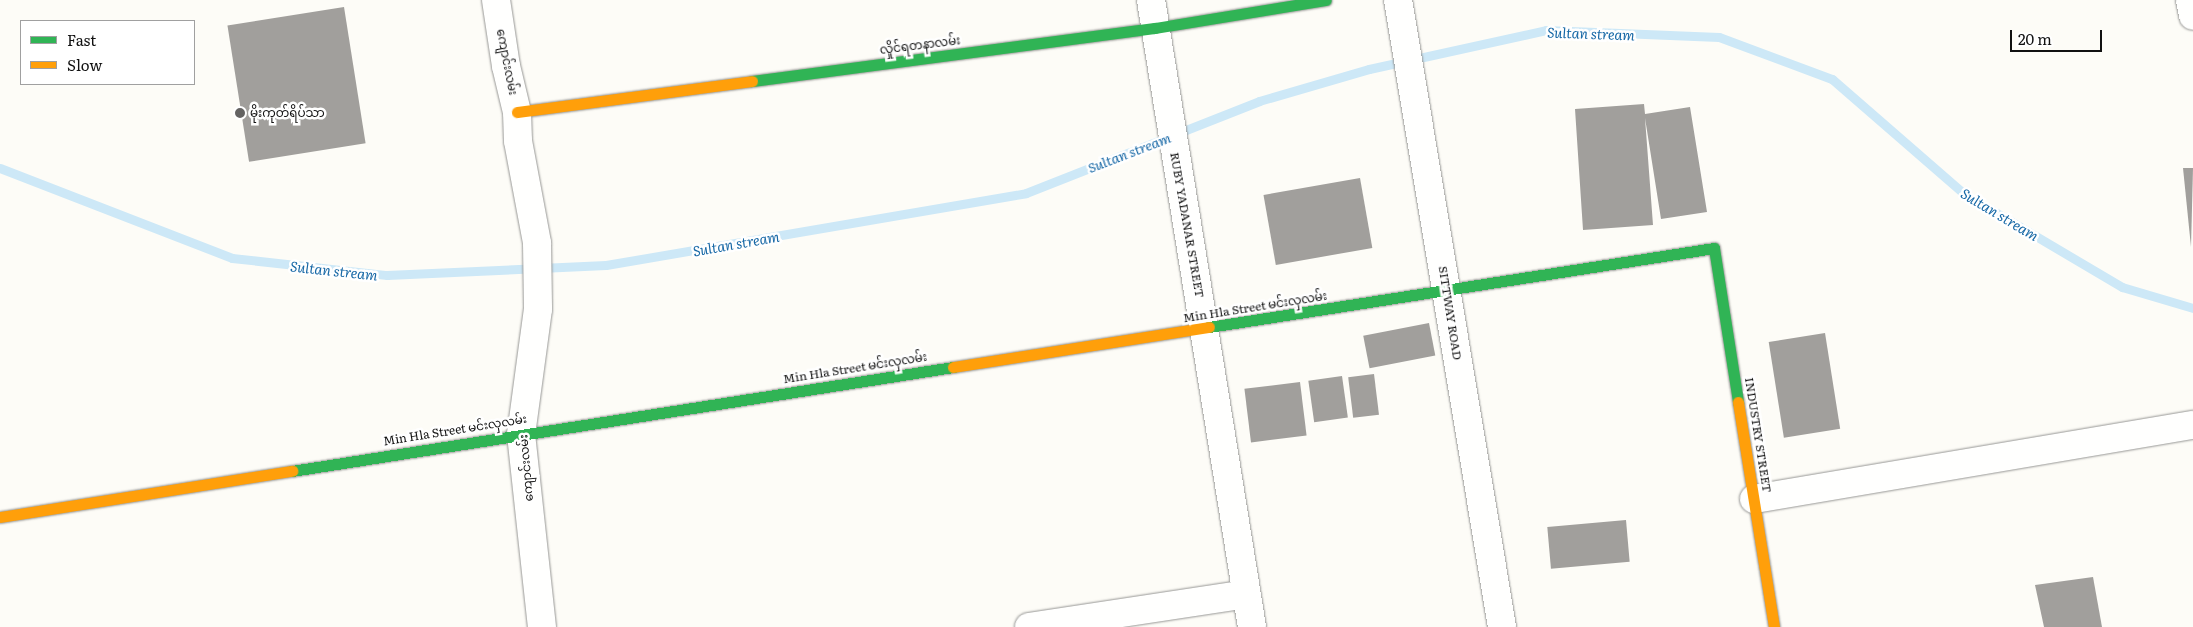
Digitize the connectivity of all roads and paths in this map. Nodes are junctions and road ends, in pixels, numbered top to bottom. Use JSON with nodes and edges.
{"nodes":[{"id":1,"x":496,"y":0,"type":"edge"},
{"id":2,"x":1151,"y":0,"type":"edge"},
{"id":3,"x":1326,"y":0,"type":"edge"},
{"id":4,"x":1398,"y":0,"type":"edge"},
{"id":5,"x":2190,"y":0,"type":"edge"},
{"id":6,"x":2193,"y":16,"type":"edge"},
{"id":7,"x":1155,"y":28,"type":"junction"},
{"id":8,"x":517,"y":112,"type":"junction"},
{"id":9,"x":1714,"y":248,"type":"joint"},
{"id":10,"x":1446,"y":290,"type":"junction"},
{"id":11,"x":1205,"y":328,"type":"junction"},
{"id":12,"x":2193,"y":425,"type":"edge"},
{"id":13,"x":521,"y":434,"type":"junction"},
{"id":14,"x":1754,"y":498,"type":"junction"},
{"id":15,"x":0,"y":518,"type":"edge"},
{"id":16,"x":1246,"y":594,"type":"junction"},
{"id":17,"x":542,"y":627,"type":"edge"},
{"id":18,"x":1029,"y":627,"type":"edge"},
{"id":19,"x":1252,"y":627,"type":"edge"},
{"id":20,"x":1502,"y":627,"type":"edge"},
{"id":21,"x":1774,"y":627,"type":"edge"}],
"edges":[{"from":1,"to":8,"type":"street","name":"ကျောင်းလမ်း"},
{"from":2,"to":7,"type":"street","name":"RUBY YADANAR STREET"},
{"from":3,"to":7,"type":"street","name":"လှိုင်ရတနာလမ်း"},
{"from":4,"to":10,"type":"street","name":"SITTWAY ROAD"},
{"from":5,"to":6,"type":"street"},
{"from":7,"to":8,"type":"street","name":"လှိုင်ရတနာလမ်း"},
{"from":7,"to":11,"type":"street","name":"RUBY YADANAR STREET"},
{"from":8,"to":13,"type":"street","name":"ကျောင်းလမ်း"},
{"from":9,"to":10,"type":"street","name":"Min Hla Street မင်းလှလမ်း"},
{"from":9,"to":14,"type":"street","name":"INDUSTRY STREET"},
{"from":10,"to":11,"type":"street","name":"Min Hla Street မင်းလှလမ်း"},
{"from":10,"to":20,"type":"street","name":"SITTWAY ROAD"},
{"from":11,"to":13,"type":"street","name":"Min Hla Street မင်းလှလမ်း"},
{"from":11,"to":16,"type":"street","name":"RUBY YADANAR STREET"},
{"from":12,"to":14,"type":"street"},
{"from":13,"to":15,"type":"street","name":"Min Hla Street မင်းလှလမ်း"},
{"from":13,"to":17,"type":"street","name":"ကျောင်းလမ်း"},
{"from":14,"to":21,"type":"street","name":"INDUSTRY STREET"},
{"from":16,"to":18,"type":"street"},
{"from":16,"to":19,"type":"street","name":"RUBY YADANAR STREET"}]}
